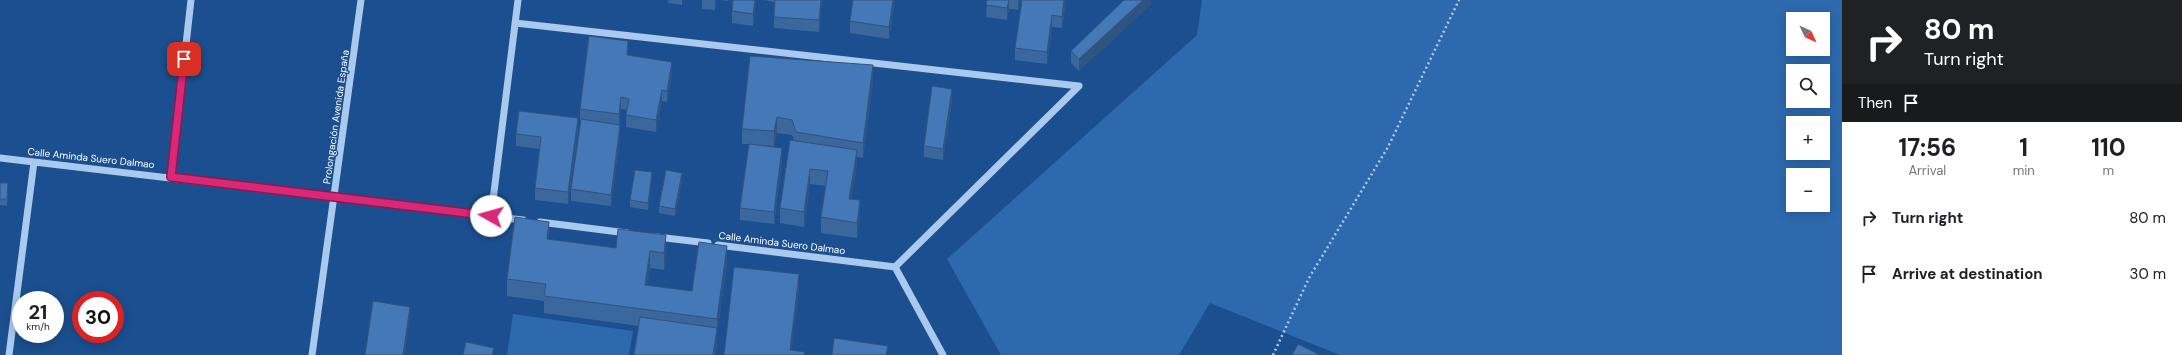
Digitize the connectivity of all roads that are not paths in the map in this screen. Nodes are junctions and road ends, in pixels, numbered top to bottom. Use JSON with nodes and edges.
{"nodes":[{"id":1,"x":191,"y":0,"type":"edge"},
{"id":2,"x":361,"y":0,"type":"edge"},
{"id":3,"x":518,"y":0,"type":"edge"},
{"id":4,"x":515,"y":23,"type":"junction"},
{"id":5,"x":0,"y":158,"type":"edge"},
{"id":6,"x":34,"y":162,"type":"junction"},
{"id":7,"x":171,"y":177,"type":"junction"},
{"id":8,"x":335,"y":196,"type":"junction"},
{"id":9,"x":491,"y":216,"type":"junction"},
{"id":10,"x":633,"y":234,"type":"edge"},
{"id":11,"x":649,"y":236,"type":"edge"},
{"id":12,"x":895,"y":267,"type":"junction"},
{"id":13,"x":9,"y":355,"type":"edge"},
{"id":14,"x":312,"y":355,"type":"edge"},
{"id":15,"x":943,"y":355,"type":"edge"}],
"edges":[{"from":1,"to":7,"type":"street"},
{"from":2,"to":8,"type":"street","name":"Prolongación Avenida España"},
{"from":3,"to":4,"type":"street"},
{"from":4,"to":9,"type":"street"},
{"from":4,"to":12,"type":"street"},
{"from":5,"to":6,"type":"street","name":"Calle Aminda Suero Dalmao"},
{"from":6,"to":7,"type":"street","name":"Calle Aminda Suero Dalmao"},
{"from":6,"to":13,"type":"street"},
{"from":7,"to":8,"type":"street","name":"Calle Aminda Suero Dalmao"},
{"from":8,"to":9,"type":"street","name":"Calle Aminda Suero Dalmao"},
{"from":8,"to":14,"type":"street","name":"Prolongación Avenida España"},
{"from":9,"to":10,"type":"street","name":"Calle Aminda Suero Dalmao"},
{"from":11,"to":12,"type":"street","name":"Calle Aminda Suero Dalmao"},
{"from":12,"to":15,"type":"street"}]}
